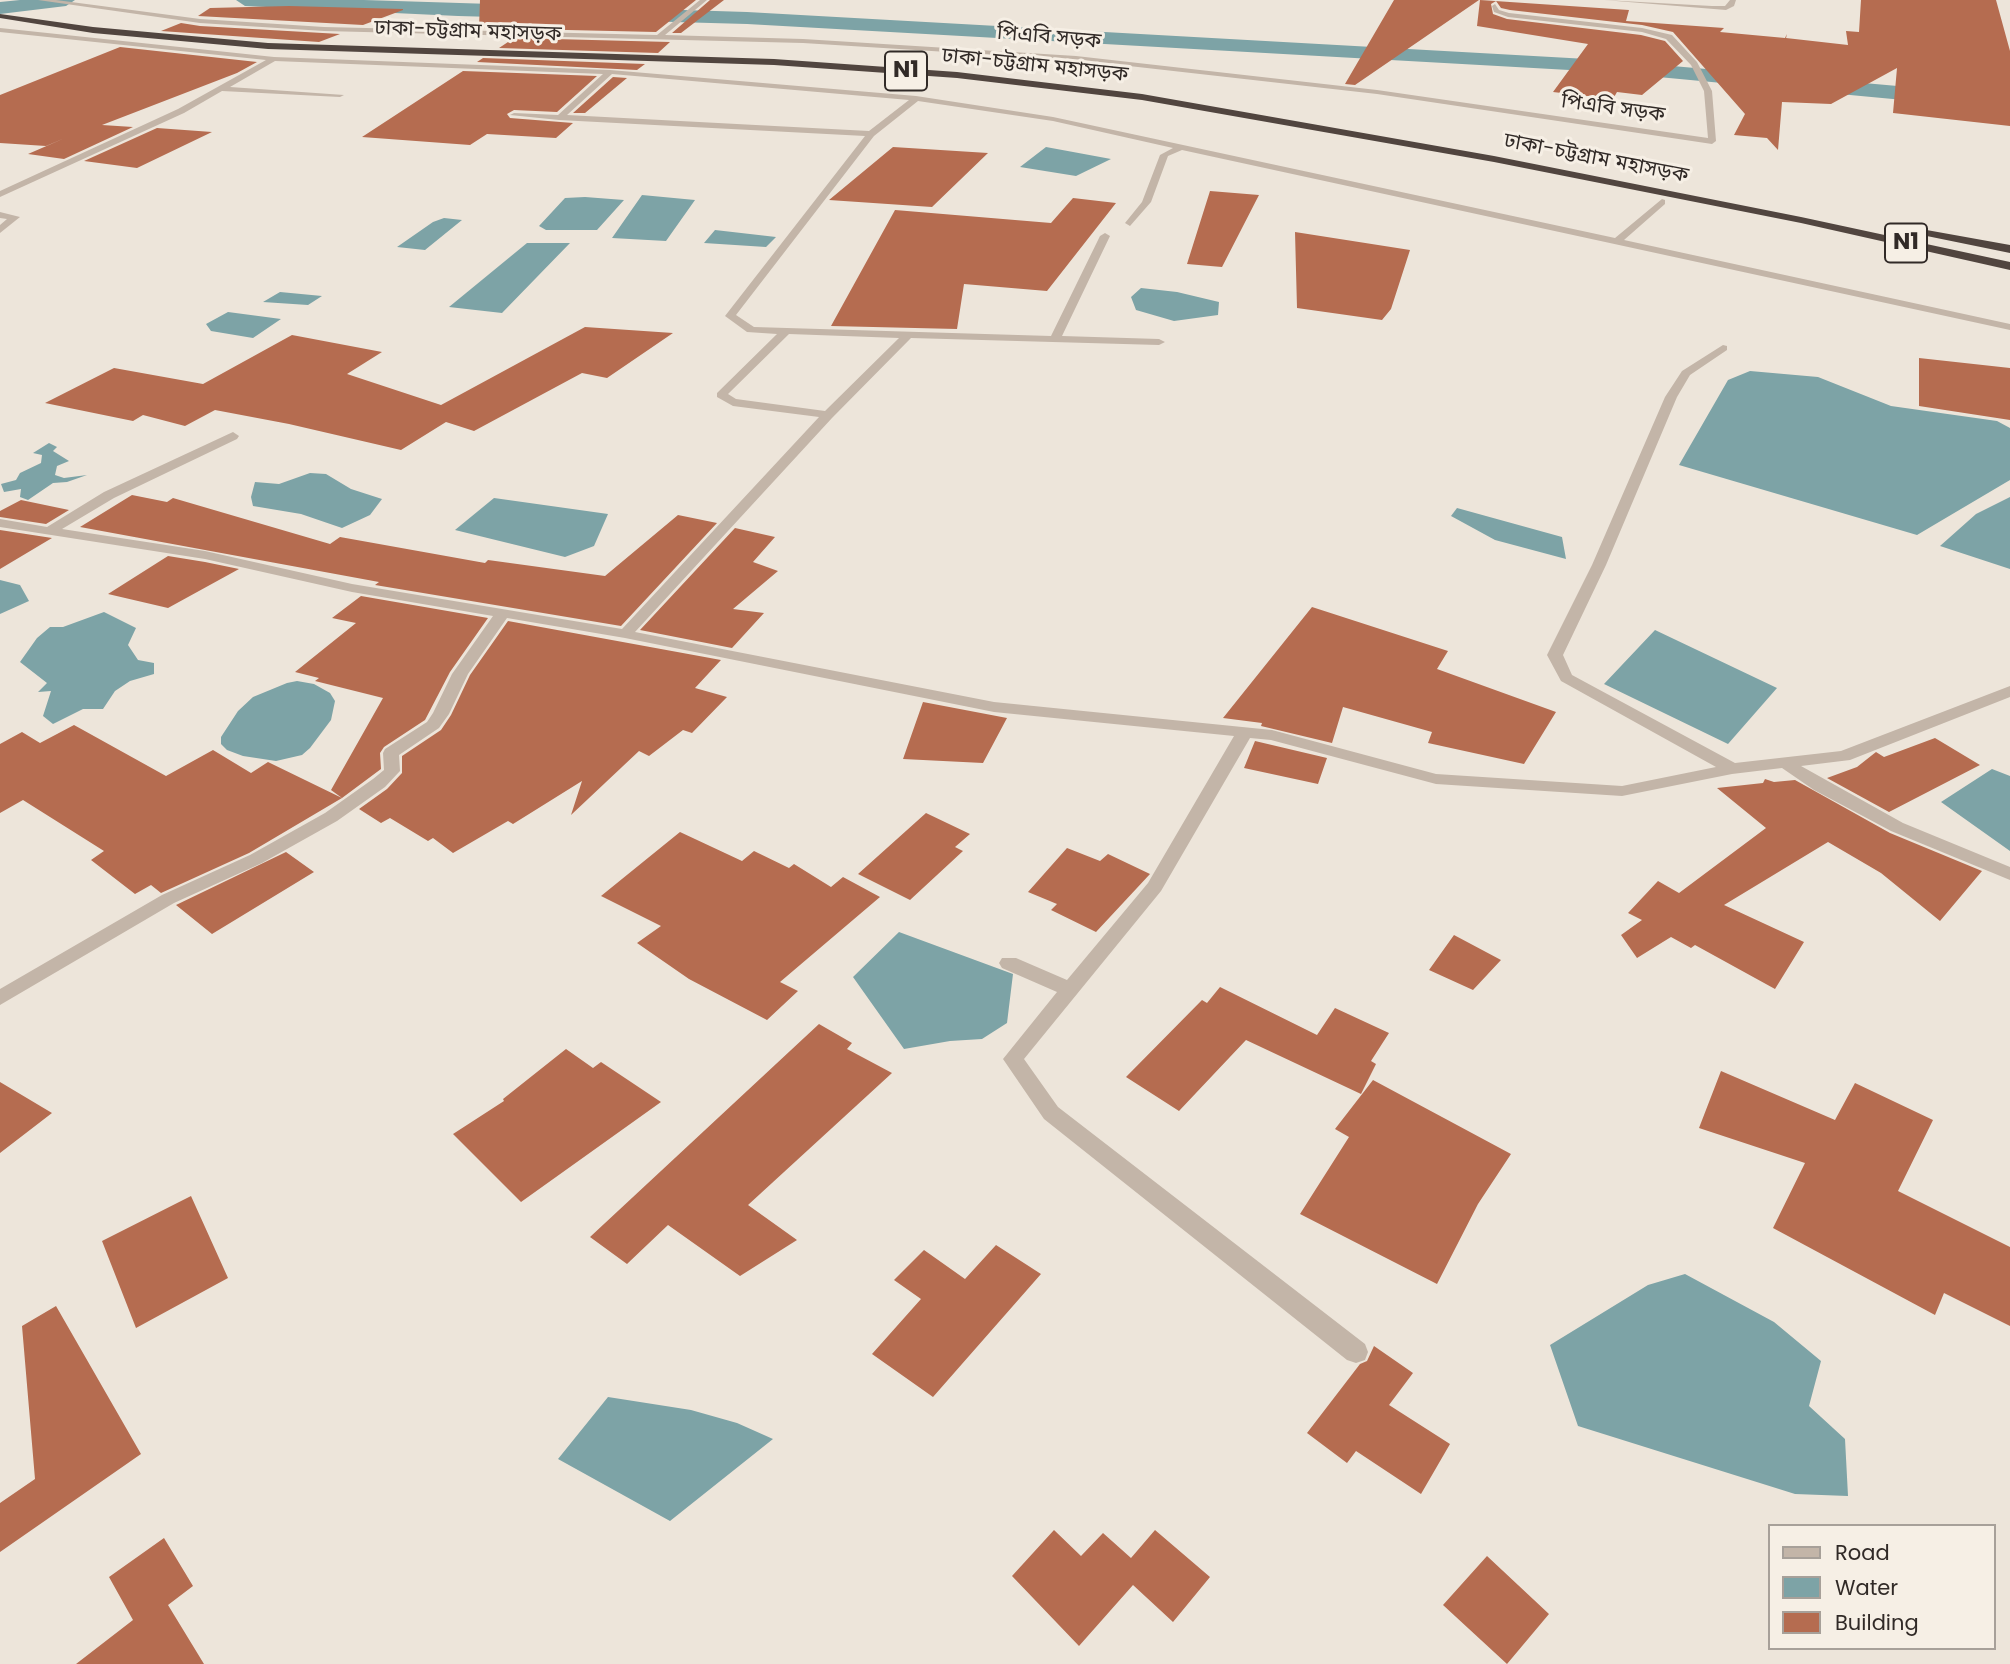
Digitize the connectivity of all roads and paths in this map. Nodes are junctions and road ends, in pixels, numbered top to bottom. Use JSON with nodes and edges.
{"nodes":[{"id":1,"x":41,"y":0,"type":"edge"},
{"id":2,"x":704,"y":0,"type":"edge"},
{"id":3,"x":1607,"y":0,"type":"edge"},
{"id":4,"x":1733,"y":0,"type":"edge"},
{"id":5,"x":1496,"y":6,"type":"dead end"},
{"id":6,"x":0,"y":8,"type":"edge"},
{"id":7,"x":0,"y":16,"type":"edge"},
{"id":8,"x":0,"y":30,"type":"edge"},
{"id":9,"x":660,"y":36,"type":"junction"},
{"id":10,"x":274,"y":59,"type":"junction"},
{"id":11,"x":610,"y":72,"type":"junction"},
{"id":12,"x":223,"y":89,"type":"junction"},
{"id":13,"x":340,"y":95,"type":"dead end"},
{"id":14,"x":916,"y":98,"type":"junction"},
{"id":15,"x":514,"y":115,"type":"dead end"},
{"id":16,"x":559,"y":118,"type":"junction"},
{"id":17,"x":871,"y":134,"type":"junction"},
{"id":18,"x":1184,"y":146,"type":"junction"},
{"id":19,"x":0,"y":194,"type":"edge"},
{"id":20,"x":1745,"y":197,"type":"dead end"},
{"id":21,"x":1662,"y":202,"type":"dead end"},
{"id":22,"x":1811,"y":210,"type":"dead end"},
{"id":23,"x":0,"y":215,"type":"edge"},
{"id":24,"x":1864,"y":221,"type":"dead end"},
{"id":25,"x":1130,"y":223,"type":"dead end"},
{"id":26,"x":1904,"y":228,"type":"dead end"},
{"id":27,"x":0,"y":230,"type":"edge"},
{"id":28,"x":1105,"y":236,"type":"dead end"},
{"id":29,"x":1617,"y":241,"type":"junction"},
{"id":30,"x":2010,"y":249,"type":"edge"},
{"id":31,"x":2010,"y":266,"type":"edge"},
{"id":32,"x":2010,"y":327,"type":"edge"},
{"id":33,"x":784,"y":332,"type":"junction"},
{"id":34,"x":907,"y":336,"type":"junction"},
{"id":35,"x":1055,"y":339,"type":"junction"},
{"id":36,"x":1159,"y":342,"type":"dead end"},
{"id":37,"x":1723,"y":348,"type":"dead end"},
{"id":38,"x":828,"y":415,"type":"junction"},
{"id":39,"x":233,"y":436,"type":"dead end"},
{"id":40,"x":0,"y":523,"type":"edge"},
{"id":41,"x":49,"y":531,"type":"junction"},
{"id":42,"x":501,"y":613,"type":"junction"},
{"id":43,"x":625,"y":634,"type":"junction"},
{"id":44,"x":2010,"y":691,"type":"edge"},
{"id":45,"x":1245,"y":732,"type":"junction"},
{"id":46,"x":1785,"y":763,"type":"junction"},
{"id":47,"x":1732,"y":769,"type":"junction"},
{"id":48,"x":2010,"y":874,"type":"edge"},
{"id":49,"x":1009,"y":963,"type":"dead end"},
{"id":50,"x":1070,"y":990,"type":"junction"},
{"id":51,"x":0,"y":998,"type":"edge"},
{"id":52,"x":1356,"y":1352,"type":"dead end"}],
"edges":[{"from":1,"to":9,"type":"street","name":"পিএবি সড়ক"},
{"from":2,"to":9,"type":"street"},
{"from":3,"to":4,"type":"street"},
{"from":5,"to":9,"type":"street","name":"পিএবি সড়ক"},
{"from":6,"to":20,"type":"highway","name":"ঢাকা-চট্টগ্রাম মহাসড়ক","number":"N1"},
{"from":7,"to":31,"type":"highway","name":"ঢাকা-চট্টগ্রাম মহাসড়ক","number":"N1"},
{"from":8,"to":10,"type":"street"},
{"from":10,"to":11,"type":"street"},
{"from":10,"to":12,"type":"street"},
{"from":11,"to":14,"type":"street"},
{"from":11,"to":16,"type":"street"},
{"from":12,"to":13,"type":"street"},
{"from":12,"to":19,"type":"street"},
{"from":14,"to":17,"type":"street"},
{"from":14,"to":18,"type":"street"},
{"from":15,"to":16,"type":"street"},
{"from":16,"to":17,"type":"street"},
{"from":17,"to":33,"type":"street"},
{"from":18,"to":25,"type":"street"},
{"from":18,"to":29,"type":"street"},
{"from":21,"to":29,"type":"street"},
{"from":22,"to":24,"type":"highway","number":"N1"},
{"from":23,"to":27,"type":"street"},
{"from":26,"to":30,"type":"highway","number":"N1"},
{"from":28,"to":35,"type":"street"},
{"from":29,"to":32,"type":"street"},
{"from":33,"to":34,"type":"street"},
{"from":33,"to":38,"type":"street"},
{"from":34,"to":35,"type":"street"},
{"from":34,"to":38,"type":"street"},
{"from":35,"to":36,"type":"street"},
{"from":37,"to":47,"type":"street"},
{"from":38,"to":43,"type":"street"},
{"from":39,"to":41,"type":"street"},
{"from":40,"to":41,"type":"street"},
{"from":41,"to":42,"type":"street"},
{"from":42,"to":43,"type":"street"},
{"from":42,"to":51,"type":"street"},
{"from":43,"to":45,"type":"street"},
{"from":44,"to":46,"type":"street"},
{"from":45,"to":47,"type":"street"},
{"from":45,"to":50,"type":"street"},
{"from":46,"to":47,"type":"street"},
{"from":46,"to":48,"type":"street"},
{"from":49,"to":50,"type":"street"},
{"from":50,"to":52,"type":"street"}]}
